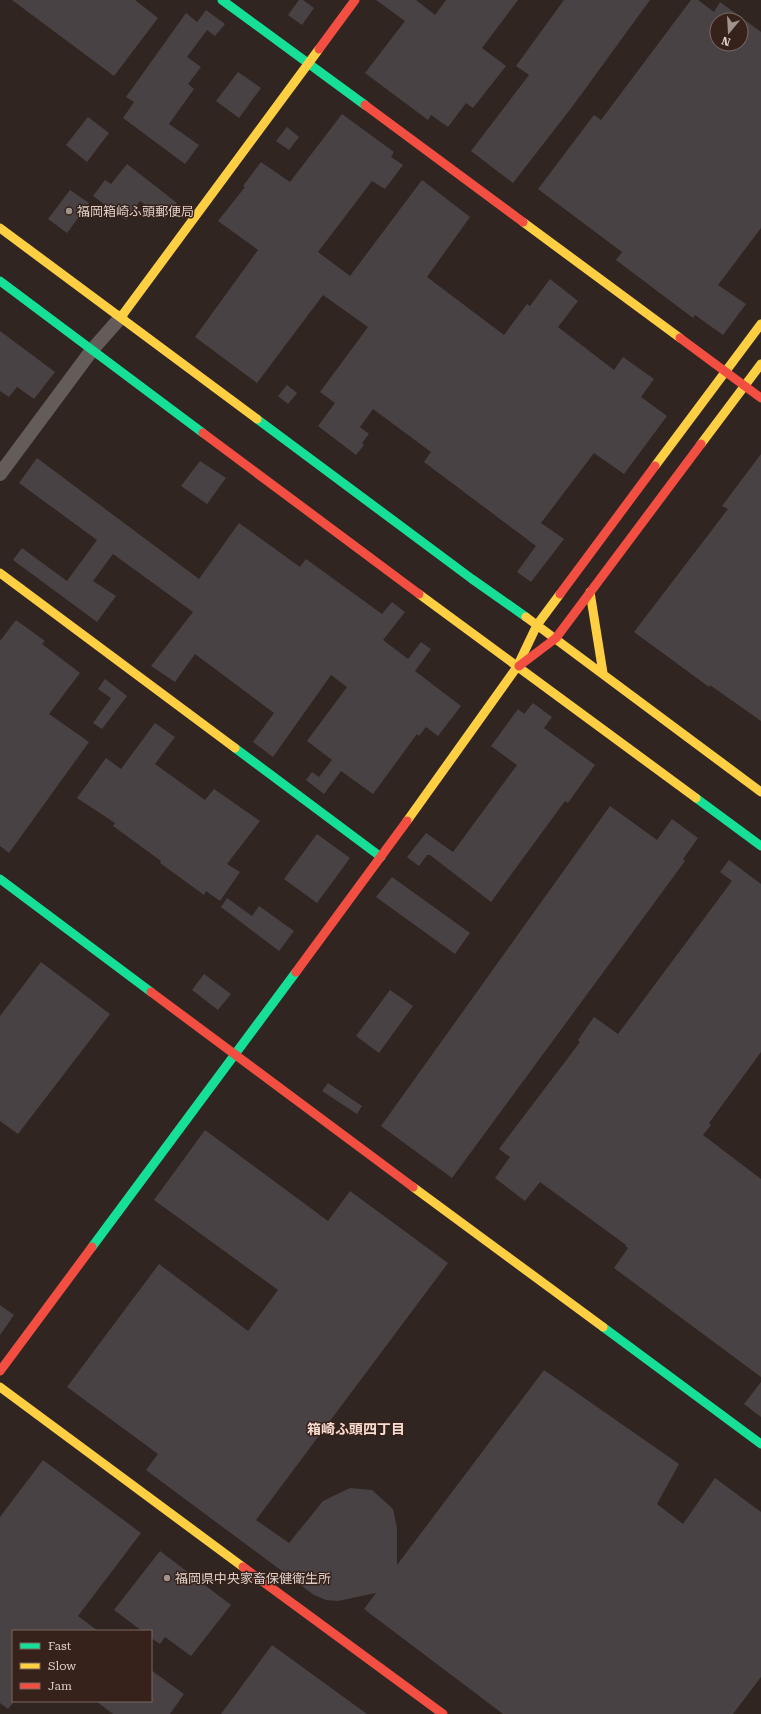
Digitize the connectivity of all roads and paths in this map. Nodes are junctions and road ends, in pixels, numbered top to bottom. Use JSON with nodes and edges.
{"nodes":[{"id":1,"x":222,"y":0,"type":"edge"},
{"id":2,"x":355,"y":0,"type":"edge"},
{"id":3,"x":308,"y":64,"type":"junction"},
{"id":4,"x":0,"y":228,"type":"edge"},
{"id":5,"x":0,"y":281,"type":"edge"},
{"id":6,"x":121,"y":316,"type":"junction"},
{"id":7,"x":761,"y":324,"type":"edge"},
{"id":8,"x":92,"y":350,"type":"junction"},
{"id":9,"x":761,"y":364,"type":"edge"},
{"id":10,"x":725,"y":372,"type":"junction"},
{"id":11,"x":745,"y":386,"type":"junction"},
{"id":12,"x":761,"y":398,"type":"edge"},
{"id":13,"x":0,"y":474,"type":"edge"},
{"id":14,"x":0,"y":573,"type":"edge"},
{"id":15,"x":590,"y":592,"type":"junction"},
{"id":16,"x":537,"y":625,"type":"junction"},
{"id":17,"x":556,"y":638,"type":"junction"},
{"id":18,"x":518,"y":667,"type":"junction"},
{"id":19,"x":602,"y":673,"type":"junction"},
{"id":20,"x":761,"y":792,"type":"edge"},
{"id":21,"x":761,"y":846,"type":"edge"},
{"id":22,"x":381,"y":857,"type":"junction"},
{"id":23,"x":0,"y":879,"type":"edge"},
{"id":24,"x":234,"y":1055,"type":"junction"},
{"id":25,"x":0,"y":1371,"type":"edge"},
{"id":26,"x":0,"y":1387,"type":"edge"},
{"id":27,"x":761,"y":1444,"type":"edge"},
{"id":28,"x":443,"y":1714,"type":"edge"}],
"edges":[{"from":1,"to":3,"type":"street"},
{"from":2,"to":3,"type":"street"},
{"from":3,"to":6,"type":"street"},
{"from":3,"to":10,"type":"street"},
{"from":4,"to":6,"type":"street"},
{"from":5,"to":8,"type":"street"},
{"from":6,"to":8,"type":"street"},
{"from":6,"to":16,"type":"street"},
{"from":7,"to":10,"type":"street"},
{"from":8,"to":13,"type":"street"},
{"from":8,"to":18,"type":"street"},
{"from":9,"to":11,"type":"street"},
{"from":10,"to":11,"type":"street"},
{"from":10,"to":16,"type":"street"},
{"from":11,"to":12,"type":"street"},
{"from":11,"to":15,"type":"street"},
{"from":14,"to":22,"type":"street"},
{"from":15,"to":17,"type":"street"},
{"from":15,"to":19,"type":"street"},
{"from":16,"to":17,"type":"street"},
{"from":16,"to":18,"type":"street"},
{"from":17,"to":18,"type":"street"},
{"from":17,"to":19,"type":"street"},
{"from":18,"to":21,"type":"street"},
{"from":18,"to":22,"type":"street"},
{"from":19,"to":20,"type":"street"},
{"from":22,"to":24,"type":"street"},
{"from":23,"to":24,"type":"street"},
{"from":24,"to":25,"type":"street"},
{"from":24,"to":27,"type":"street"},
{"from":26,"to":28,"type":"street"}]}
